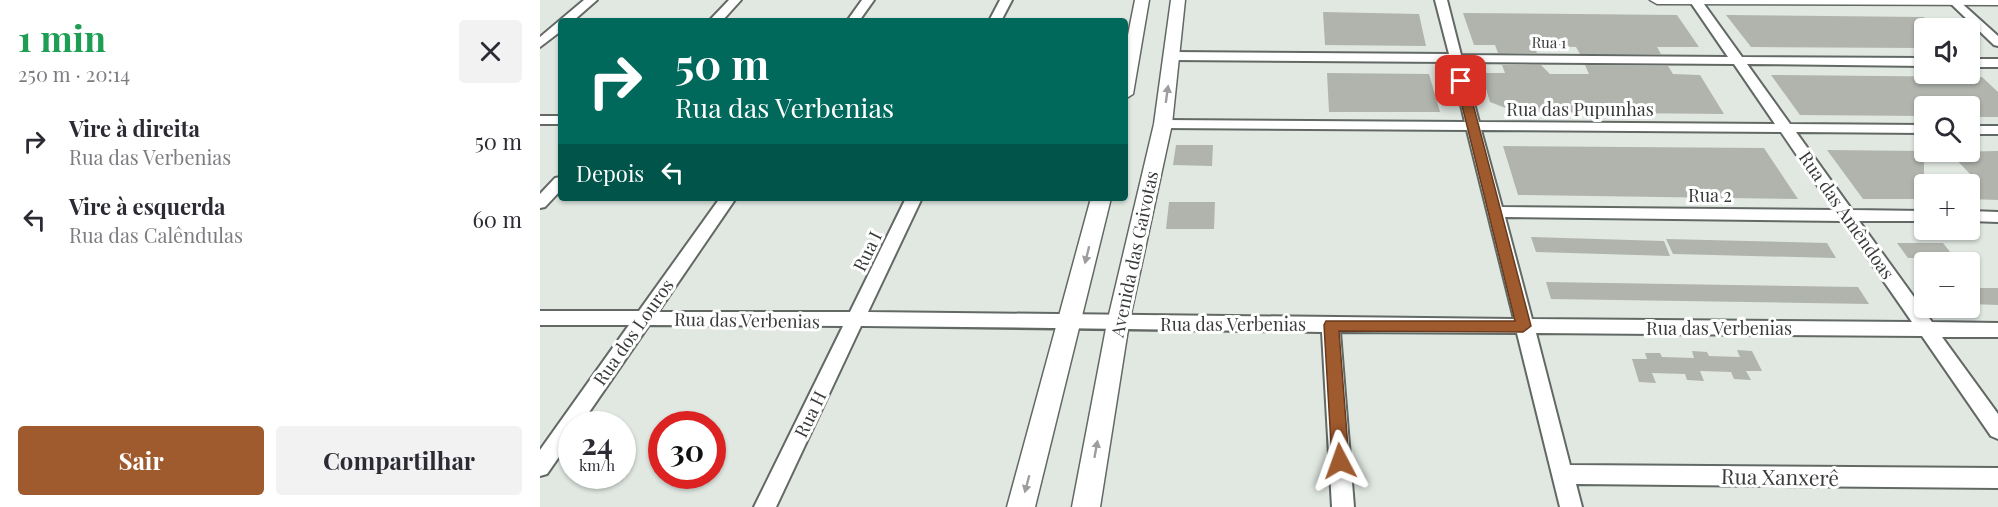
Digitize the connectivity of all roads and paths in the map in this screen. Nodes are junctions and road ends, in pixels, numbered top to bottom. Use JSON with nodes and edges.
{"nodes":[{"id":1,"x":591,"y":0,"type":"edge"},
{"id":2,"x":735,"y":0,"type":"edge"},
{"id":3,"x":868,"y":0,"type":"edge"},
{"id":4,"x":1006,"y":0,"type":"edge"},
{"id":5,"x":1142,"y":0,"type":"edge"},
{"id":6,"x":1178,"y":0,"type":"edge"},
{"id":7,"x":1441,"y":0,"type":"edge"},
{"id":8,"x":1657,"y":0,"type":"edge"},
{"id":9,"x":1695,"y":0,"type":"edge"},
{"id":10,"x":1952,"y":1,"type":"edge"},
{"id":11,"x":1998,"y":1,"type":"edge"},
{"id":12,"x":570,"y":18,"type":"edge"},
{"id":13,"x":718,"y":18,"type":"edge"},
{"id":14,"x":855,"y":18,"type":"edge"},
{"id":15,"x":997,"y":18,"type":"edge"},
{"id":16,"x":558,"y":28,"type":"edge"},
{"id":17,"x":1998,"y":42,"type":"edge"},
{"id":18,"x":540,"y":43,"type":"edge"},
{"id":19,"x":1172,"y":56,"type":"junction"},
{"id":20,"x":1456,"y":58,"type":"junction"},
{"id":21,"x":1738,"y":61,"type":"junction"},
{"id":22,"x":1914,"y":62,"type":"edge"},
{"id":23,"x":1980,"y":63,"type":"edge"},
{"id":24,"x":1998,"y":63,"type":"edge"},
{"id":25,"x":1128,"y":77,"type":"edge"},
{"id":26,"x":540,"y":120,"type":"edge"},
{"id":27,"x":558,"y":120,"type":"edge"},
{"id":28,"x":1163,"y":124,"type":"junction"},
{"id":29,"x":1472,"y":126,"type":"junction"},
{"id":30,"x":1786,"y":128,"type":"junction"},
{"id":31,"x":1914,"y":129,"type":"edge"},
{"id":32,"x":1980,"y":130,"type":"edge"},
{"id":33,"x":1998,"y":130,"type":"edge"},
{"id":34,"x":558,"y":184,"type":"edge"},
{"id":35,"x":726,"y":201,"type":"edge"},
{"id":36,"x":913,"y":201,"type":"edge"},
{"id":37,"x":1100,"y":201,"type":"edge"},
{"id":38,"x":540,"y":203,"type":"edge"},
{"id":39,"x":1495,"y":212,"type":"junction"},
{"id":40,"x":1847,"y":215,"type":"junction"},
{"id":41,"x":1914,"y":216,"type":"edge"},
{"id":42,"x":1980,"y":216,"type":"edge"},
{"id":43,"x":1998,"y":217,"type":"edge"},
{"id":44,"x":540,"y":318,"type":"edge"},
{"id":45,"x":642,"y":319,"type":"junction"},
{"id":46,"x":1071,"y":320,"type":"junction"},
{"id":47,"x":855,"y":321,"type":"junction"},
{"id":48,"x":1118,"y":323,"type":"junction"},
{"id":49,"x":1331,"y":325,"type":"junction"},
{"id":50,"x":1523,"y":326,"type":"junction"},
{"id":51,"x":1928,"y":330,"type":"junction"},
{"id":52,"x":1998,"y":330,"type":"edge"},
{"id":53,"x":1998,"y":430,"type":"edge"},
{"id":54,"x":540,"y":467,"type":"edge"},
{"id":55,"x":1562,"y":474,"type":"junction"},
{"id":56,"x":1998,"y":478,"type":"edge"},
{"id":57,"x":765,"y":507,"type":"edge"},
{"id":58,"x":1021,"y":507,"type":"edge"},
{"id":59,"x":1086,"y":507,"type":"edge"},
{"id":60,"x":1343,"y":507,"type":"edge"},
{"id":61,"x":1571,"y":507,"type":"edge"}],
"edges":[{"from":1,"to":12,"type":"street"},
{"from":2,"to":13,"type":"street"},
{"from":3,"to":14,"type":"street"},
{"from":4,"to":15,"type":"street"},
{"from":5,"to":25,"type":"street"},
{"from":6,"to":19,"type":"street","name":"Avenida das Gaivotas"},
{"from":7,"to":20,"type":"street"},
{"from":8,"to":9,"type":"street"},
{"from":9,"to":10,"type":"street"},
{"from":9,"to":21,"type":"street","name":"Rua das Amêndoas"},
{"from":10,"to":11,"type":"street"},
{"from":10,"to":17,"type":"street"},
{"from":16,"to":18,"type":"street"},
{"from":19,"to":20,"type":"street","name":"Rua 1"},
{"from":28,"to":19,"type":"street","name":"Avenida das Gaivotas","one_way":true},
{"from":20,"to":21,"type":"street","name":"Rua 1"},
{"from":20,"to":29,"type":"street"},
{"from":21,"to":22,"type":"street","name":"Rua 1"},
{"from":21,"to":30,"type":"street","name":"Rua das Amêndoas"},
{"from":23,"to":24,"type":"street"},
{"from":26,"to":27,"type":"street"},
{"from":28,"to":29,"type":"street","name":"Rua das Pupunhas"},
{"from":28,"to":48,"type":"street","name":"Avenida das Gaivotas"},
{"from":29,"to":30,"type":"street","name":"Rua das Pupunhas"},
{"from":29,"to":39,"type":"street"},
{"from":30,"to":31,"type":"street","name":"Rua das Pupunhas"},
{"from":30,"to":40,"type":"street","name":"Rua das Amêndoas"},
{"from":32,"to":33,"type":"street"},
{"from":34,"to":38,"type":"street"},
{"from":35,"to":45,"type":"street","name":"Rua dos Louros"},
{"from":36,"to":47,"type":"street","name":"Rua I"},
{"from":37,"to":46,"type":"street","one_way":true},
{"from":39,"to":40,"type":"street","name":"Rua 2"},
{"from":39,"to":50,"type":"street"},
{"from":40,"to":41,"type":"street","name":"Rua 2"},
{"from":40,"to":51,"type":"street","name":"Rua das Amêndoas"},
{"from":42,"to":43,"type":"street"},
{"from":44,"to":45,"type":"street","name":"Rua das Verbenias"},
{"from":45,"to":47,"type":"street","name":"Rua das Verbenias"},
{"from":45,"to":54,"type":"street","name":"Rua dos Louros"},
{"from":46,"to":47,"type":"street","name":"Rua das Verbenias"},
{"from":46,"to":48,"type":"street","name":"Rua das Verbenias"},
{"from":46,"to":58,"type":"street","one_way":true},
{"from":47,"to":57,"type":"street","name":"Rua H"},
{"from":48,"to":49,"type":"street","name":"Rua das Verbenias"},
{"from":59,"to":48,"type":"street","name":"Avenida das Gaivotas","one_way":true},
{"from":49,"to":50,"type":"street","name":"Rua das Verbenias"},
{"from":49,"to":60,"type":"street"},
{"from":50,"to":51,"type":"street","name":"Rua das Verbenias"},
{"from":50,"to":55,"type":"street"},
{"from":51,"to":52,"type":"street","name":"Rua das Verbenias"},
{"from":51,"to":53,"type":"street","name":"Rua das Amêndoas"},
{"from":55,"to":56,"type":"street","name":"Rua Xanxerê"},
{"from":55,"to":61,"type":"street"}]}
